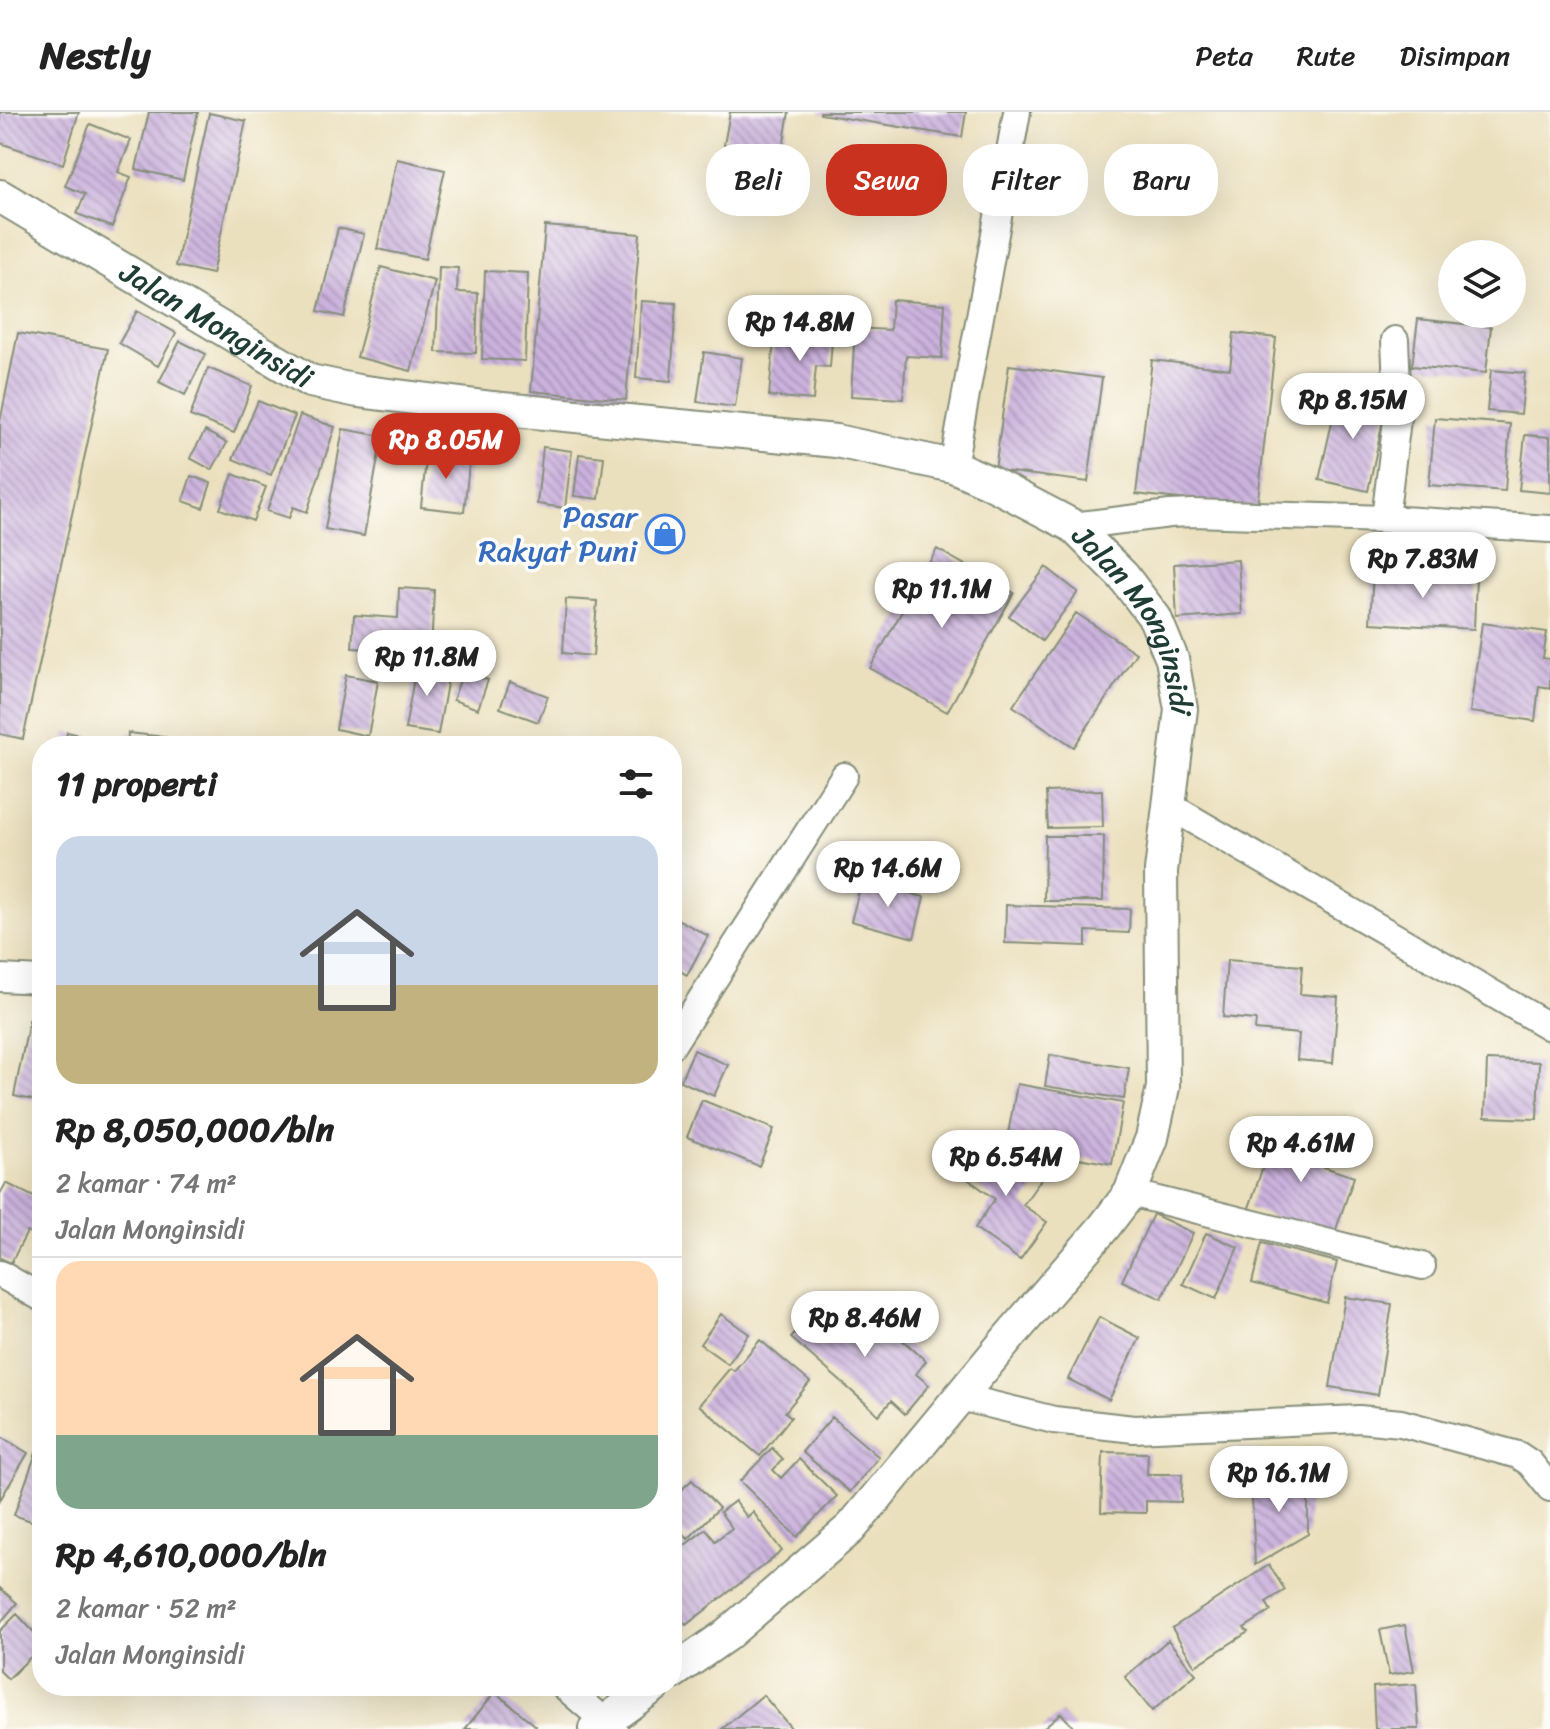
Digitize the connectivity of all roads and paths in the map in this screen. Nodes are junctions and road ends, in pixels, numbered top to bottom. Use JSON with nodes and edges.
{"nodes":[{"id":1,"x":1017,"y":112,"type":"edge"},
{"id":2,"x":0,"y":196,"type":"edge"},
{"id":3,"x":1395,"y":340,"type":"dead end"},
{"id":4,"x":953,"y":466,"type":"junction"},
{"id":5,"x":1385,"y":519,"type":"junction"},
{"id":6,"x":1073,"y":526,"type":"junction"},
{"id":7,"x":1550,"y":529,"type":"edge"},
{"id":8,"x":844,"y":776,"type":"dead end"},
{"id":9,"x":1168,"y":805,"type":"junction"},
{"id":10,"x":0,"y":978,"type":"edge"},
{"id":11,"x":32,"y":980,"type":"edge"},
{"id":12,"x":1550,"y":1027,"type":"edge"},
{"id":13,"x":682,"y":1029,"type":"edge"},
{"id":14,"x":1130,"y":1193,"type":"junction"},
{"id":15,"x":1422,"y":1266,"type":"dead end"},
{"id":16,"x":0,"y":1274,"type":"edge"},
{"id":17,"x":32,"y":1292,"type":"edge"},
{"id":18,"x":960,"y":1397,"type":"junction"},
{"id":19,"x":1550,"y":1488,"type":"edge"},
{"id":20,"x":682,"y":1666,"type":"edge"},
{"id":21,"x":574,"y":1696,"type":"edge"},
{"id":22,"x":642,"y":1696,"type":"edge"},
{"id":23,"x":605,"y":1726,"type":"edge"}],
"edges":[{"from":1,"to":4,"type":"street"},
{"from":2,"to":4,"type":"street","name":"Jalan Monginsidi"},
{"from":3,"to":5,"type":"street"},
{"from":4,"to":6,"type":"street","name":"Jalan Monginsidi"},
{"from":5,"to":6,"type":"street"},
{"from":5,"to":7,"type":"street"},
{"from":6,"to":9,"type":"street","name":"Jalan Monginsidi"},
{"from":8,"to":13,"type":"street"},
{"from":9,"to":12,"type":"street"},
{"from":9,"to":14,"type":"street","name":"Jalan Monginsidi"},
{"from":10,"to":11,"type":"street"},
{"from":14,"to":15,"type":"street"},
{"from":14,"to":18,"type":"street","name":"Jalan Monginsidi"},
{"from":16,"to":17,"type":"street"},
{"from":18,"to":19,"type":"street"},
{"from":18,"to":20,"type":"street","name":"Jalan Monginsidi"},
{"from":21,"to":23,"type":"street"},
{"from":22,"to":23,"type":"street"}]}
